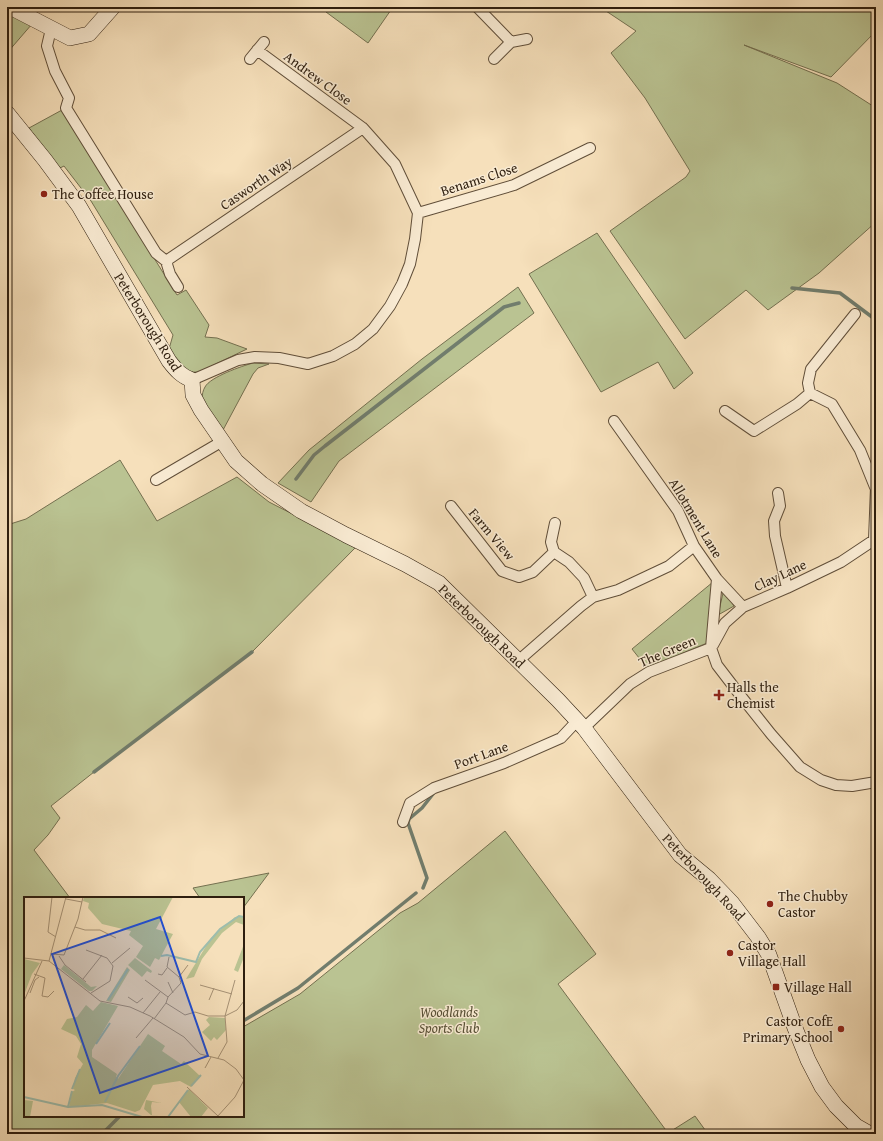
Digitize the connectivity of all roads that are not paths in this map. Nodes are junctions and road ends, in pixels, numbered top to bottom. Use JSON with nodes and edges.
{"nodes":[{"id":1,"x":10,"y":7,"type":"edge"},
{"id":2,"x":113,"y":7,"type":"edge"},
{"id":3,"x":476,"y":7,"type":"edge"},
{"id":4,"x":51,"y":29,"type":"junction"},
{"id":5,"x":527,"y":39,"type":"dead end"},
{"id":6,"x":511,"y":42,"type":"junction"},
{"id":7,"x":250,"y":59,"type":"dead end"},
{"id":8,"x":494,"y":59,"type":"dead end"},
{"id":9,"x":7,"y":113,"type":"edge"},
{"id":10,"x":363,"y":128,"type":"junction"},
{"id":11,"x":590,"y":148,"type":"dead end"},
{"id":12,"x":418,"y":213,"type":"junction"},
{"id":13,"x":166,"y":261,"type":"junction"},
{"id":14,"x":178,"y":287,"type":"dead end"},
{"id":15,"x":855,"y":314,"type":"dead end"},
{"id":16,"x":192,"y":380,"type":"junction"},
{"id":17,"x":810,"y":393,"type":"junction"},
{"id":18,"x":725,"y":410,"type":"dead end"},
{"id":19,"x":614,"y":421,"type":"dead end"},
{"id":20,"x":221,"y":442,"type":"junction"},
{"id":21,"x":156,"y":480,"type":"dead end"},
{"id":22,"x":876,"y":487,"type":"edge"},
{"id":23,"x":778,"y":493,"type":"dead end"},
{"id":24,"x":451,"y":506,"type":"dead end"},
{"id":25,"x":555,"y":523,"type":"dead end"},
{"id":26,"x":694,"y":546,"type":"junction"},
{"id":27,"x":554,"y":552,"type":"junction"},
{"id":28,"x":717,"y":579,"type":"junction"},
{"id":29,"x":787,"y":588,"type":"junction"},
{"id":30,"x":593,"y":597,"type":"junction"},
{"id":31,"x":743,"y":607,"type":"junction"},
{"id":32,"x":712,"y":648,"type":"junction"},
{"id":33,"x":518,"y":661,"type":"junction"},
{"id":34,"x":581,"y":724,"type":"junction"},
{"id":35,"x":876,"y":782,"type":"edge"},
{"id":36,"x":403,"y":822,"type":"dead end"},
{"id":37,"x":870,"y":1134,"type":"edge"}],
"edges":[{"from":1,"to":4,"type":"street"},
{"from":2,"to":4,"type":"street"},
{"from":3,"to":6,"type":"street"},
{"from":4,"to":13,"type":"street"},
{"from":5,"to":6,"type":"street"},
{"from":6,"to":8,"type":"street"},
{"from":7,"to":10,"type":"street","name":"Andrew Close"},
{"from":9,"to":16,"type":"street","name":"Peterborough Road"},
{"from":10,"to":12,"type":"street","name":"Andrew Close"},
{"from":10,"to":13,"type":"street","name":"Casworth Way"},
{"from":11,"to":12,"type":"street","name":"Benams Close"},
{"from":12,"to":16,"type":"street"},
{"from":13,"to":14,"type":"street"},
{"from":15,"to":17,"type":"street"},
{"from":16,"to":20,"type":"street","name":"Peterborough Road"},
{"from":17,"to":18,"type":"street"},
{"from":17,"to":22,"type":"street"},
{"from":19,"to":26,"type":"street","name":"Allotment Lane"},
{"from":20,"to":21,"type":"street"},
{"from":20,"to":33,"type":"street","name":"Peterborough Road"},
{"from":22,"to":29,"type":"street","name":"Clay Lane"},
{"from":23,"to":29,"type":"street"},
{"from":24,"to":27,"type":"street","name":"Farm View"},
{"from":25,"to":27,"type":"street"},
{"from":26,"to":28,"type":"street","name":"Allotment Lane"},
{"from":26,"to":30,"type":"street"},
{"from":27,"to":30,"type":"street"},
{"from":28,"to":31,"type":"street","name":"Allotment Lane"},
{"from":28,"to":32,"type":"street","name":"The Green"},
{"from":29,"to":31,"type":"street","name":"Clay Lane"},
{"from":30,"to":33,"type":"street"},
{"from":31,"to":32,"type":"street","name":"Clay Lane"},
{"from":32,"to":34,"type":"street","name":"The Green"},
{"from":32,"to":35,"type":"street"},
{"from":33,"to":34,"type":"street","name":"Peterborough Road"},
{"from":34,"to":36,"type":"street","name":"Port Lane"},
{"from":34,"to":37,"type":"street","name":"Peterborough Road"}]}
